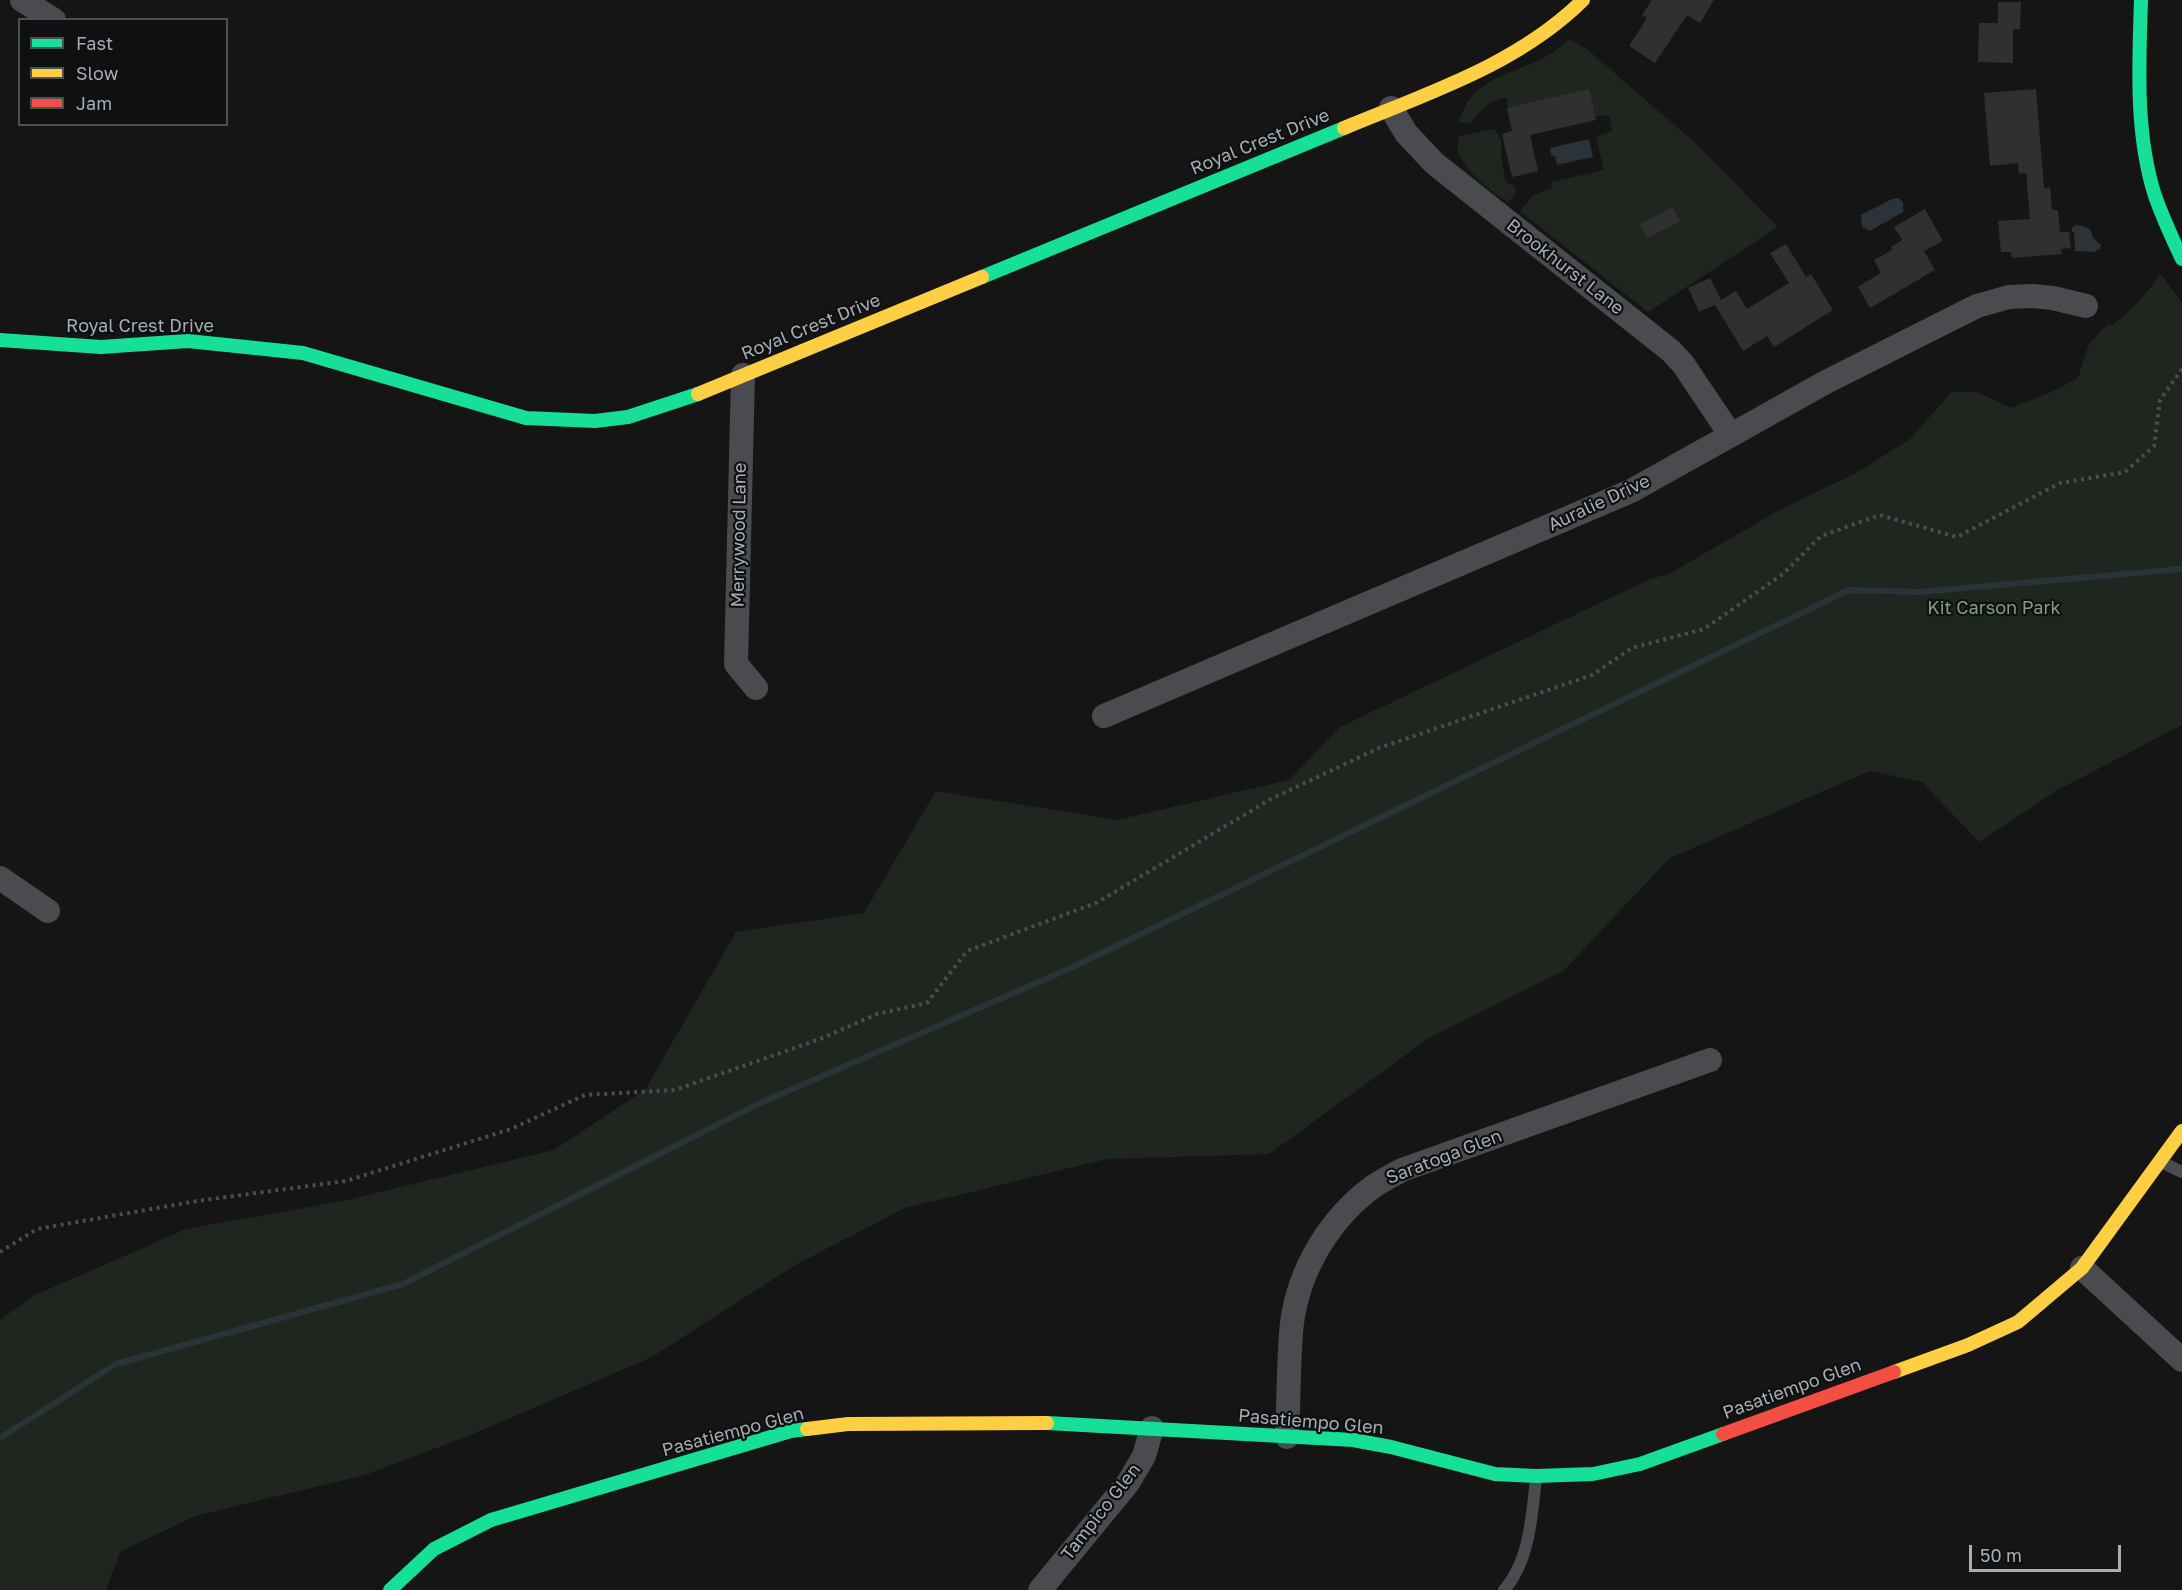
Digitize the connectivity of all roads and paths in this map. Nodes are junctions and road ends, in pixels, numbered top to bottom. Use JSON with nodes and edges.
{"nodes":[{"id":1,"x":22,"y":0,"type":"edge"},
{"id":2,"x":1583,"y":0,"type":"edge"},
{"id":3,"x":2141,"y":0,"type":"edge"},
{"id":4,"x":51,"y":18,"type":"edge"},
{"id":5,"x":1391,"y":108,"type":"junction"},
{"id":6,"x":2182,"y":259,"type":"edge"},
{"id":7,"x":2086,"y":306,"type":"dead end"},
{"id":8,"x":0,"y":340,"type":"edge"},
{"id":9,"x":2182,"y":369,"type":"edge"},
{"id":10,"x":742,"y":375,"type":"junction"},
{"id":11,"x":1730,"y":434,"type":"junction"},
{"id":12,"x":756,"y":688,"type":"dead end"},
{"id":13,"x":1104,"y":716,"type":"dead end"},
{"id":14,"x":0,"y":878,"type":"edge"},
{"id":15,"x":48,"y":911,"type":"dead end"},
{"id":16,"x":1710,"y":1060,"type":"dead end"},
{"id":17,"x":2182,"y":1131,"type":"edge"},
{"id":18,"x":2160,"y":1161,"type":"junction"},
{"id":19,"x":2182,"y":1172,"type":"edge"},
{"id":20,"x":0,"y":1252,"type":"edge"},
{"id":21,"x":2082,"y":1268,"type":"junction"},
{"id":22,"x":2182,"y":1360,"type":"edge"},
{"id":23,"x":1152,"y":1428,"type":"junction"},
{"id":24,"x":1287,"y":1437,"type":"junction"},
{"id":25,"x":1536,"y":1476,"type":"junction"},
{"id":26,"x":390,"y":1590,"type":"edge"},
{"id":27,"x":1040,"y":1590,"type":"edge"},
{"id":28,"x":1504,"y":1590,"type":"edge"}],
"edges":[{"from":1,"to":4,"type":"street"},
{"from":2,"to":5,"type":"street","name":"Royal Crest Drive"},
{"from":3,"to":6,"type":"street"},
{"from":5,"to":10,"type":"street","name":"Royal Crest Drive"},
{"from":5,"to":11,"type":"street","name":"Brookhurst Lane"},
{"from":7,"to":11,"type":"street","name":"Auralie Drive"},
{"from":8,"to":10,"type":"street","name":"Royal Crest Drive"},
{"from":9,"to":20,"type":"path"},
{"from":10,"to":12,"type":"street","name":"Merrywood Lane"},
{"from":11,"to":13,"type":"street","name":"Auralie Drive"},
{"from":14,"to":15,"type":"street"},
{"from":16,"to":24,"type":"street","name":"Saratoga Glen"},
{"from":17,"to":18,"type":"street","name":"Pasatiempo Glen"},
{"from":18,"to":19,"type":"lane"},
{"from":18,"to":21,"type":"street","name":"Pasatiempo Glen"},
{"from":21,"to":22,"type":"street"},
{"from":21,"to":25,"type":"street","name":"Pasatiempo Glen"},
{"from":23,"to":24,"type":"street","name":"Pasatiempo Glen"},
{"from":23,"to":26,"type":"street","name":"Pasatiempo Glen"},
{"from":23,"to":27,"type":"street","name":"Tampico Glen"},
{"from":24,"to":25,"type":"street","name":"Pasatiempo Glen"},
{"from":25,"to":28,"type":"lane"}]}
